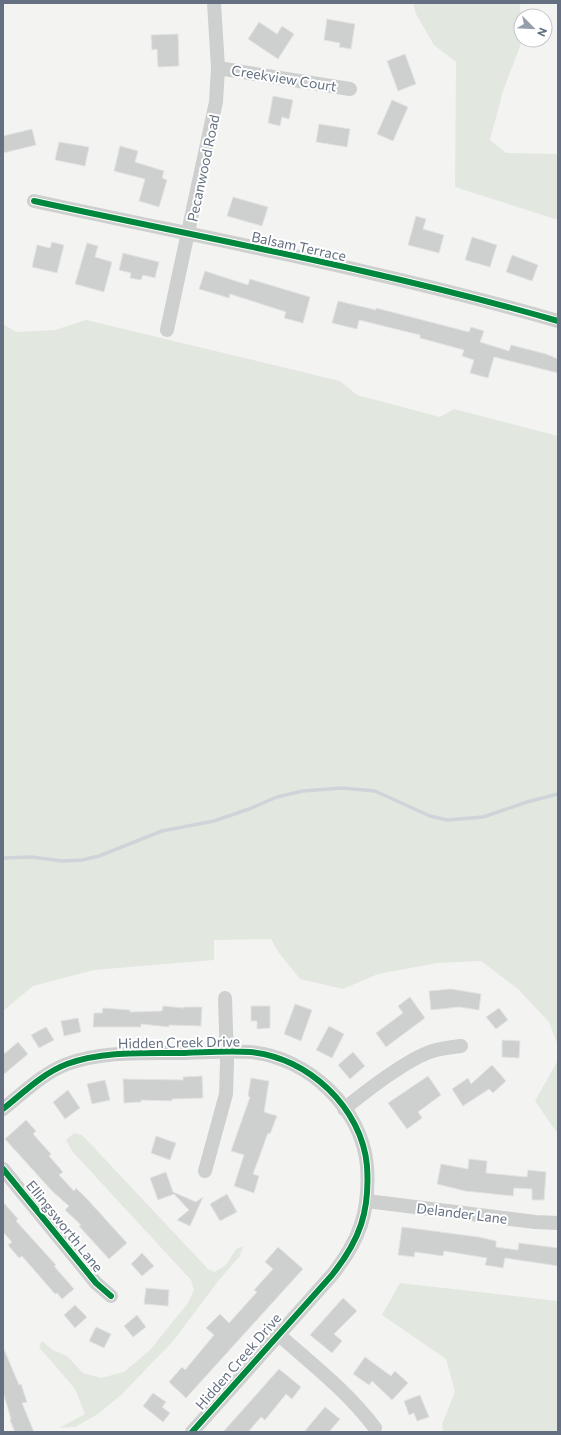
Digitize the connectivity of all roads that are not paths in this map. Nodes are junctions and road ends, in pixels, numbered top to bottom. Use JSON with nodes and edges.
{"nodes":[{"id":1,"x":214,"y":3,"type":"edge"},
{"id":2,"x":218,"y":68,"type":"junction"},
{"id":3,"x":350,"y":89,"type":"dead end"},
{"id":4,"x":34,"y":201,"type":"dead end"},
{"id":5,"x":188,"y":235,"type":"junction"},
{"id":6,"x":558,"y":321,"type":"edge"},
{"id":7,"x":167,"y":330,"type":"dead end"},
{"id":8,"x":225,"y":998,"type":"dead end"},
{"id":9,"x":461,"y":1046,"type":"dead end"},
{"id":10,"x":227,"y":1052,"type":"junction"},
{"id":11,"x":3,"y":1109,"type":"edge"},
{"id":12,"x":344,"y":1109,"type":"junction"},
{"id":13,"x":3,"y":1170,"type":"edge"},
{"id":14,"x":205,"y":1171,"type":"dead end"},
{"id":15,"x":367,"y":1201,"type":"junction"},
{"id":16,"x":558,"y":1224,"type":"edge"},
{"id":17,"x":111,"y":1296,"type":"dead end"},
{"id":18,"x":278,"y":1334,"type":"junction"},
{"id":19,"x":375,"y":1428,"type":"dead end"},
{"id":20,"x":192,"y":1432,"type":"edge"}],
"edges":[{"from":1,"to":2,"type":"street","name":"Pecanwood Road"},
{"from":2,"to":3,"type":"street","name":"Creekview Court"},
{"from":2,"to":5,"type":"street","name":"Pecanwood Road"},
{"from":4,"to":5,"type":"street","name":"Balsam Terrace"},
{"from":5,"to":6,"type":"street","name":"Balsam Terrace"},
{"from":5,"to":7,"type":"street","name":"Pecanwood Road"},
{"from":8,"to":10,"type":"street"},
{"from":9,"to":12,"type":"street"},
{"from":10,"to":11,"type":"street","name":"Hidden Creek Drive"},
{"from":10,"to":12,"type":"street","name":"Hidden Creek Drive"},
{"from":10,"to":14,"type":"street"},
{"from":12,"to":15,"type":"street","name":"Hidden Creek Drive"},
{"from":13,"to":17,"type":"street","name":"Ellingsworth Lane"},
{"from":15,"to":16,"type":"street","name":"Delander Lane"},
{"from":15,"to":18,"type":"street","name":"Hidden Creek Drive"},
{"from":18,"to":19,"type":"street"},
{"from":18,"to":20,"type":"street","name":"Hidden Creek Drive"}]}
